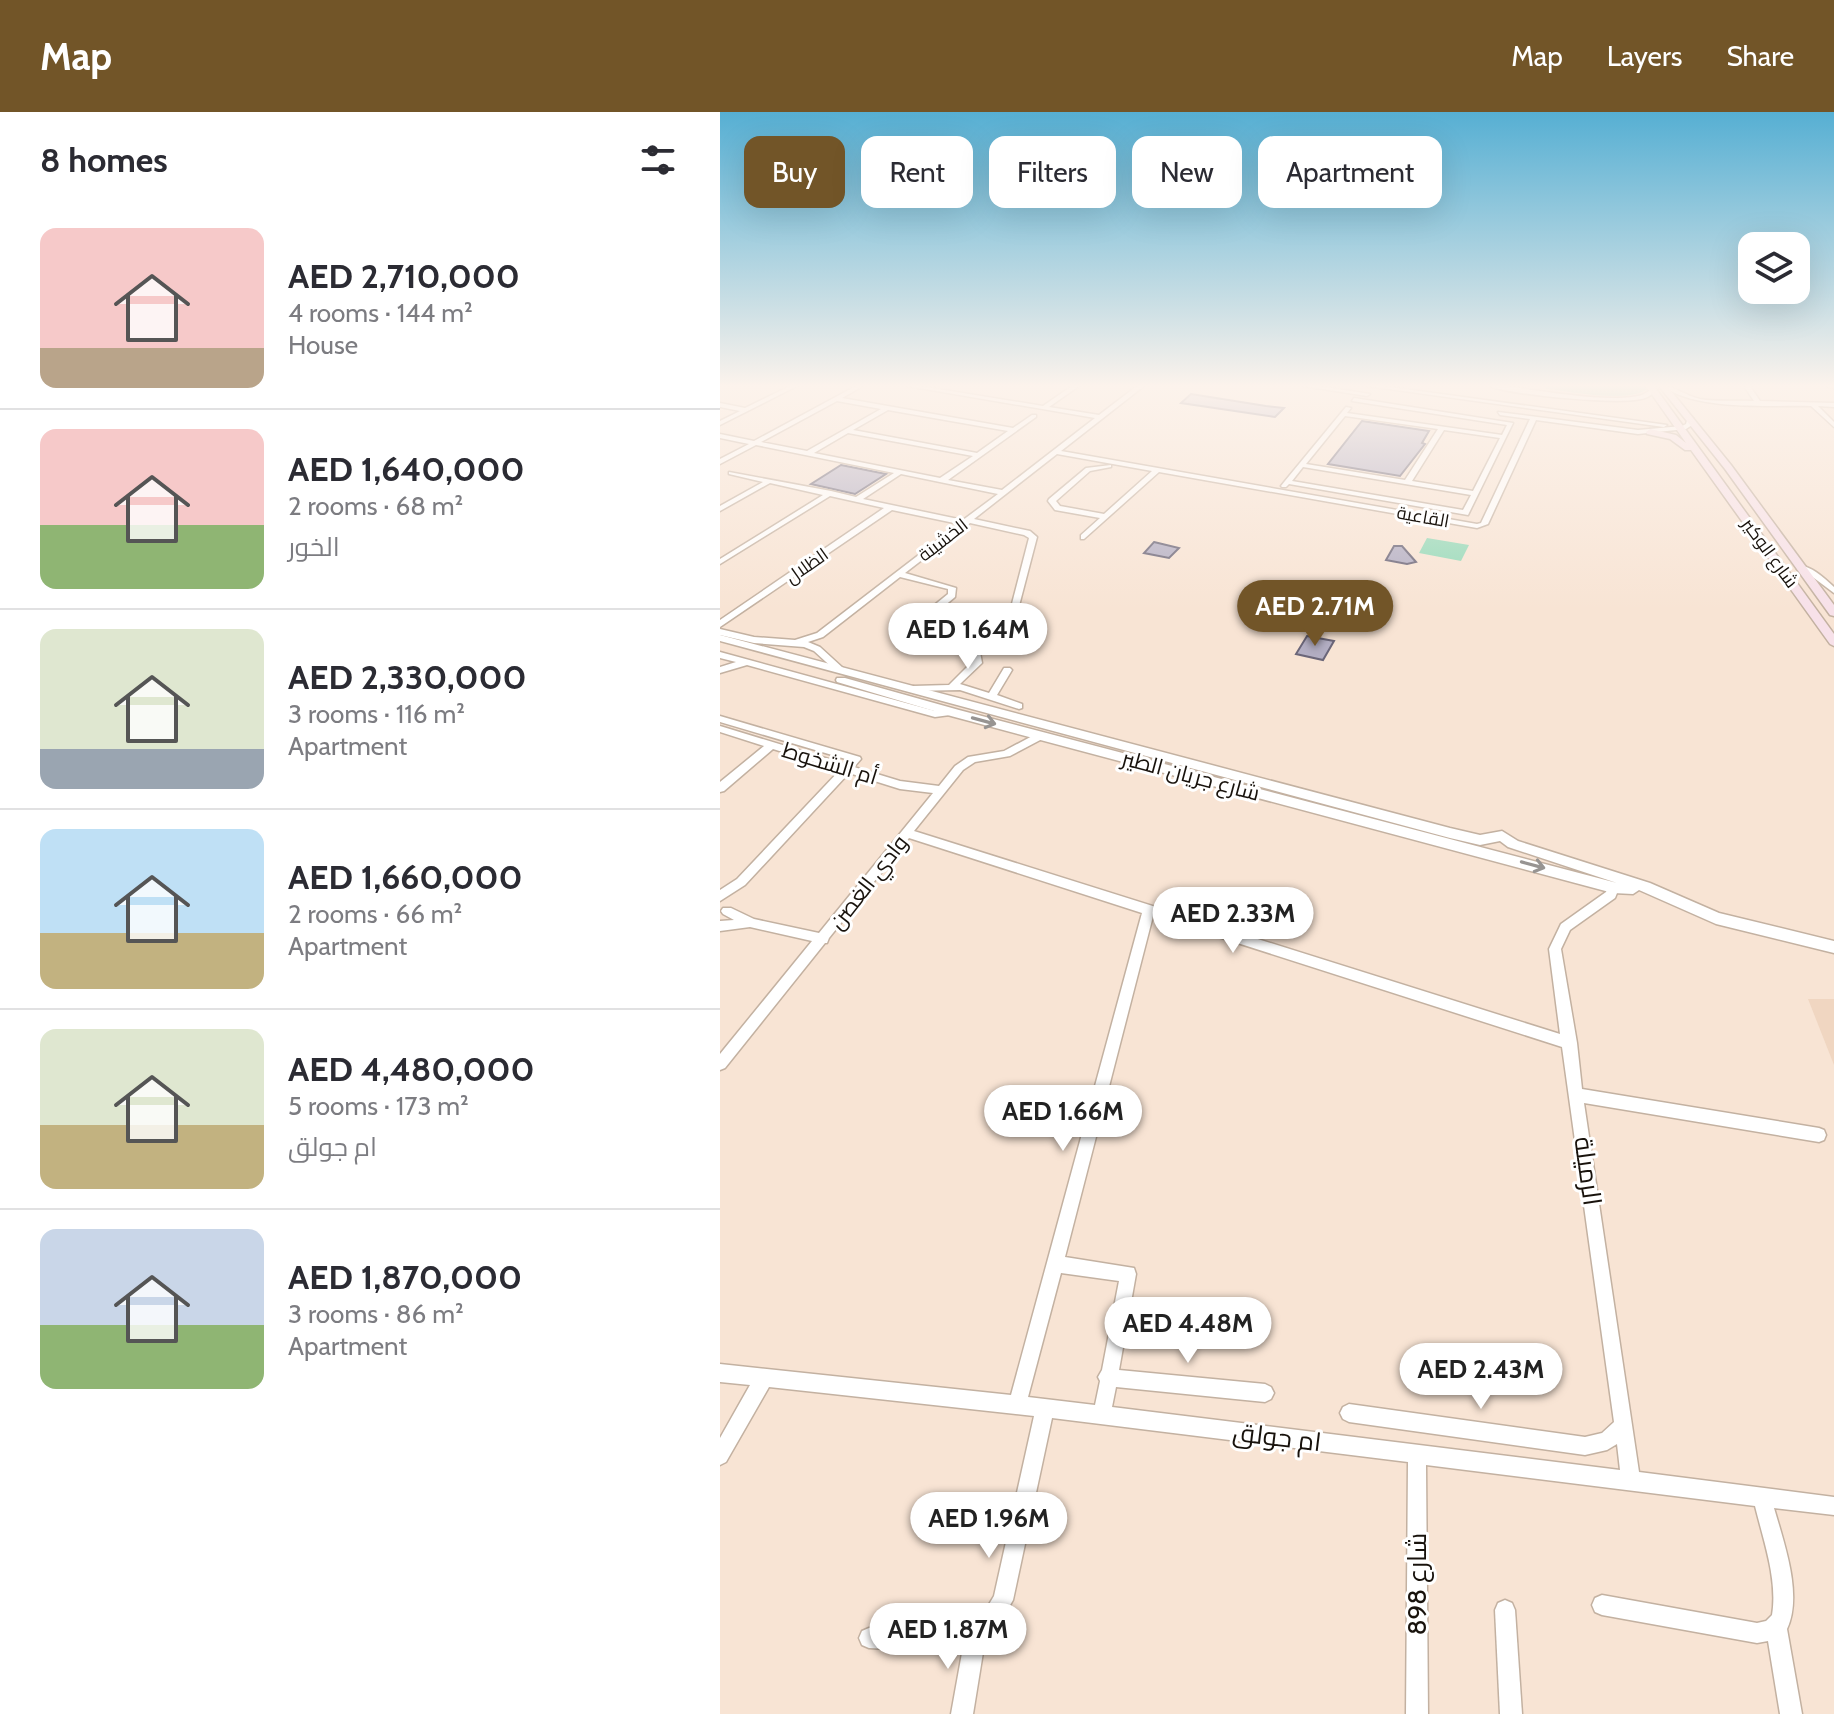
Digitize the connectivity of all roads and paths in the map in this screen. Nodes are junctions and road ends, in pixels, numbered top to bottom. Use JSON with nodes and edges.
{"nodes":[{"id":1,"x":1703,"y":460,"type":"edge"},
{"id":2,"x":839,"y":461,"type":"edge"},
{"id":3,"x":971,"y":461,"type":"edge"},
{"id":4,"x":1045,"y":461,"type":"edge"},
{"id":5,"x":1099,"y":461,"type":"edge"},
{"id":6,"x":1305,"y":461,"type":"edge"},
{"id":7,"x":1421,"y":461,"type":"edge"},
{"id":8,"x":1492,"y":461,"type":"edge"},
{"id":9,"x":1514,"y":461,"type":"edge"},
{"id":10,"x":1715,"y":461,"type":"edge"},
{"id":11,"x":1722,"y":461,"type":"edge"},
{"id":12,"x":1185,"y":465,"type":"dead end"},
{"id":13,"x":1302,"y":465,"type":"junction"},
{"id":14,"x":1489,"y":467,"type":"junction"},
{"id":15,"x":1510,"y":470,"type":"junction"},
{"id":16,"x":1155,"y":472,"type":"junction"},
{"id":17,"x":731,"y":473,"type":"dead end"},
{"id":18,"x":898,"y":473,"type":"junction"},
{"id":19,"x":1176,"y":474,"type":"junction"},
{"id":20,"x":769,"y":481,"type":"junction"},
{"id":21,"x":941,"y":481,"type":"junction"},
{"id":22,"x":1287,"y":482,"type":"junction"},
{"id":23,"x":1407,"y":483,"type":"junction"},
{"id":24,"x":1279,"y":492,"type":"junction"},
{"id":25,"x":831,"y":493,"type":"junction"},
{"id":26,"x":1004,"y":493,"type":"junction"},
{"id":27,"x":1475,"y":494,"type":"junction"},
{"id":28,"x":858,"y":499,"type":"junction"},
{"id":29,"x":892,"y":506,"type":"junction"},
{"id":30,"x":720,"y":509,"type":"edge"},
{"id":31,"x":1106,"y":517,"type":"junction"},
{"id":32,"x":967,"y":522,"type":"junction"},
{"id":33,"x":1774,"y":531,"type":"junction"},
{"id":34,"x":1084,"y":537,"type":"dead end"},
{"id":35,"x":720,"y":562,"type":"edge"},
{"id":36,"x":1800,"y":567,"type":"junction"},
{"id":37,"x":899,"y":574,"type":"junction"},
{"id":38,"x":1834,"y":591,"type":"edge"},
{"id":39,"x":1834,"y":613,"type":"edge"},
{"id":40,"x":1011,"y":623,"type":"dead end"},
{"id":41,"x":720,"y":624,"type":"edge"},
{"id":42,"x":720,"y":632,"type":"edge"},
{"id":43,"x":820,"y":635,"type":"junction"},
{"id":44,"x":720,"y":638,"type":"edge"},
{"id":45,"x":798,"y":642,"type":"junction"},
{"id":46,"x":1834,"y":642,"type":"edge"},
{"id":47,"x":720,"y":646,"type":"edge"},
{"id":48,"x":813,"y":647,"type":"junction"},
{"id":49,"x":724,"y":663,"type":"edge"},
{"id":50,"x":840,"y":670,"type":"junction"},
{"id":51,"x":1007,"y":670,"type":"dead end"},
{"id":52,"x":953,"y":686,"type":"junction"},
{"id":53,"x":913,"y":689,"type":"junction"},
{"id":54,"x":870,"y":692,"type":"junction"},
{"id":55,"x":991,"y":697,"type":"junction"},
{"id":56,"x":1019,"y":706,"type":"dead end"},
{"id":57,"x":720,"y":719,"type":"edge"},
{"id":58,"x":720,"y":729,"type":"edge"},
{"id":59,"x":757,"y":730,"type":"junction"},
{"id":60,"x":1040,"y":736,"type":"junction"},
{"id":61,"x":747,"y":738,"type":"junction"},
{"id":62,"x":771,"y":745,"type":"junction"},
{"id":63,"x":851,"y":764,"type":"junction"},
{"id":64,"x":720,"y":788,"type":"edge"},
{"id":65,"x":941,"y":790,"type":"junction"},
{"id":66,"x":906,"y":833,"type":"junction"},
{"id":67,"x":1492,"y":837,"type":"junction"},
{"id":68,"x":1489,"y":854,"type":"junction"},
{"id":69,"x":1610,"y":882,"type":"junction"},
{"id":70,"x":722,"y":910,"type":"edge"},
{"id":71,"x":1149,"y":910,"type":"junction"},
{"id":72,"x":823,"y":939,"type":"junction"},
{"id":73,"x":1834,"y":947,"type":"edge"},
{"id":74,"x":1570,"y":1043,"type":"junction"},
{"id":75,"x":720,"y":1064,"type":"edge"},
{"id":76,"x":1577,"y":1095,"type":"junction"},
{"id":77,"x":1819,"y":1135,"type":"dead end"},
{"id":78,"x":1054,"y":1264,"type":"junction"},
{"id":79,"x":720,"y":1373,"type":"edge"},
{"id":80,"x":1107,"y":1377,"type":"junction"},
{"id":81,"x":764,"y":1378,"type":"junction"},
{"id":82,"x":1265,"y":1393,"type":"dead end"},
{"id":83,"x":1017,"y":1406,"type":"junction"},
{"id":84,"x":1045,"y":1408,"type":"junction"},
{"id":85,"x":1349,"y":1413,"type":"dead end"},
{"id":86,"x":1102,"y":1416,"type":"junction"},
{"id":87,"x":1623,"y":1426,"type":"junction"},
{"id":88,"x":1417,"y":1454,"type":"junction"},
{"id":89,"x":720,"y":1456,"type":"edge"},
{"id":90,"x":1631,"y":1481,"type":"junction"},
{"id":91,"x":1762,"y":1497,"type":"junction"},
{"id":92,"x":1834,"y":1506,"type":"edge"},
{"id":93,"x":1602,"y":1605,"type":"dead end"},
{"id":94,"x":1505,"y":1610,"type":"dead end"},
{"id":95,"x":1776,"y":1627,"type":"junction"},
{"id":96,"x":869,"y":1638,"type":"dead end"},
{"id":97,"x":975,"y":1638,"type":"junction"},
{"id":98,"x":962,"y":1714,"type":"edge"},
{"id":99,"x":1417,"y":1714,"type":"edge"},
{"id":100,"x":1511,"y":1714,"type":"edge"},
{"id":101,"x":1791,"y":1714,"type":"edge"}],
"edges":[{"from":1,"to":46,"type":"main road","name":"شارع الوكير"},
{"from":2,"to":18,"type":"street"},
{"from":3,"to":21,"type":"street"},
{"from":4,"to":26,"type":"street","name":"الخشينة"},
{"from":5,"to":16,"type":"street","name":"القاعية"},
{"from":6,"to":13,"type":"street"},
{"from":7,"to":23,"type":"street"},
{"from":8,"to":14,"type":"street"},
{"from":9,"to":15,"type":"street","name":"القاعية"},
{"from":10,"to":33,"type":"main road"},
{"from":11,"to":33,"type":"main road","name":"شارع الوكير"},
{"from":12,"to":19,"type":"street"},
{"from":13,"to":22,"type":"street"},
{"from":13,"to":23,"type":"street"},
{"from":14,"to":15,"type":"street"},
{"from":14,"to":27,"type":"street"},
{"from":15,"to":24,"type":"street","name":"القاعية"},
{"from":16,"to":19,"type":"street","name":"القاعية"},
{"from":16,"to":31,"type":"street"},
{"from":16,"to":31,"type":"street"},
{"from":17,"to":20,"type":"street"},
{"from":18,"to":21,"type":"street"},
{"from":18,"to":28,"type":"street"},
{"from":19,"to":24,"type":"street","name":"القاعية"},
{"from":20,"to":25,"type":"street"},
{"from":20,"to":30,"type":"street"},
{"from":21,"to":26,"type":"street"},
{"from":22,"to":24,"type":"street"},
{"from":22,"to":27,"type":"street"},
{"from":23,"to":27,"type":"street"},
{"from":25,"to":28,"type":"street"},
{"from":25,"to":35,"type":"street"},
{"from":26,"to":32,"type":"street","name":"الخشينة"},
{"from":28,"to":29,"type":"street"},
{"from":29,"to":32,"type":"street"},
{"from":29,"to":41,"type":"street","name":"الظلال"},
{"from":31,"to":34,"type":"street"},
{"from":32,"to":37,"type":"street","name":"الخشينة"},
{"from":32,"to":40,"type":"street"},
{"from":33,"to":36,"type":"main road","name":"شارع الوكير"},
{"from":36,"to":38,"type":"street"},
{"from":36,"to":39,"type":"main road","name":"شارع الوكير"},
{"from":37,"to":43,"type":"street","name":"الخشينة"},
{"from":37,"to":52,"type":"street"},
{"from":42,"to":45,"type":"street","name":"شارع جريان الطير"},
{"from":43,"to":45,"type":"street","name":"الخشينة"},
{"from":43,"to":48,"type":"street","name":"الخشينة"},
{"from":44,"to":50,"type":"street","name":"شارع جريان الطير"},
{"from":45,"to":48,"type":"street","name":"شارع جريان الطير"},
{"from":47,"to":54,"type":"street","name":"شارع جريان الطير"},
{"from":48,"to":50,"type":"street","name":"شارع جريان الطير"},
{"from":49,"to":54,"type":"street"},
{"from":50,"to":53,"type":"street","name":"شارع جريان الطير"},
{"from":51,"to":55,"type":"street"},
{"from":52,"to":53,"type":"street"},
{"from":52,"to":55,"type":"street"},
{"from":53,"to":67,"type":"street","name":"شارع جريان الطير"},
{"from":54,"to":60,"type":"street","name":"شارع جريان الطير","one_way":true},
{"from":55,"to":56,"type":"street"},
{"from":57,"to":59,"type":"street","name":"أم الشخوط"},
{"from":58,"to":61,"type":"street","name":"أم الشخوط"},
{"from":59,"to":61,"type":"street"},
{"from":59,"to":63,"type":"street","name":"أم الشخوط"},
{"from":60,"to":65,"type":"street","name":"وادي الغصن"},
{"from":60,"to":68,"type":"street","name":"شارع جريان الطير"},
{"from":61,"to":62,"type":"street","name":"أم الشخوط"},
{"from":62,"to":63,"type":"street","name":"أم الشخوط"},
{"from":62,"to":64,"type":"street"},
{"from":63,"to":65,"type":"street","name":"أم الشخوط"},
{"from":63,"to":70,"type":"street"},
{"from":65,"to":66,"type":"street","name":"وادي الغصن"},
{"from":66,"to":71,"type":"street"},
{"from":66,"to":72,"type":"street","name":"وادي الغصن"},
{"from":67,"to":68,"type":"street"},
{"from":67,"to":69,"type":"street","name":"شارع جريان الطير"},
{"from":68,"to":69,"type":"street","name":"شارع جريان الطير","one_way":true},
{"from":69,"to":73,"type":"street","name":"شارع جريان الطير"},
{"from":69,"to":74,"type":"street","name":"الرميلة"},
{"from":70,"to":72,"type":"street"},
{"from":71,"to":74,"type":"street"},
{"from":71,"to":78,"type":"street"},
{"from":72,"to":75,"type":"street","name":"وادي الغصن"},
{"from":74,"to":76,"type":"street","name":"الرميلة"},
{"from":76,"to":77,"type":"street"},
{"from":76,"to":87,"type":"street","name":"الرميلة"},
{"from":78,"to":80,"type":"street"},
{"from":78,"to":83,"type":"street"},
{"from":79,"to":81,"type":"street","name":"ام جولق"},
{"from":80,"to":82,"type":"street"},
{"from":80,"to":86,"type":"street"},
{"from":81,"to":83,"type":"street","name":"ام جولق"},
{"from":81,"to":89,"type":"street"},
{"from":83,"to":84,"type":"street","name":"ام جولق"},
{"from":84,"to":86,"type":"street","name":"ام جولق"},
{"from":84,"to":97,"type":"street"},
{"from":85,"to":87,"type":"street"},
{"from":86,"to":88,"type":"street","name":"ام جولق"},
{"from":87,"to":90,"type":"street","name":"الرميلة"},
{"from":88,"to":90,"type":"street","name":"ام جولق"},
{"from":88,"to":99,"type":"street","name":"شارع 898"},
{"from":90,"to":91,"type":"street","name":"ام جولق"},
{"from":91,"to":92,"type":"street","name":"ام جولق"},
{"from":91,"to":95,"type":"street"},
{"from":93,"to":95,"type":"street"},
{"from":94,"to":100,"type":"street"},
{"from":95,"to":101,"type":"street"},
{"from":96,"to":97,"type":"street"},
{"from":97,"to":98,"type":"street"}]}
